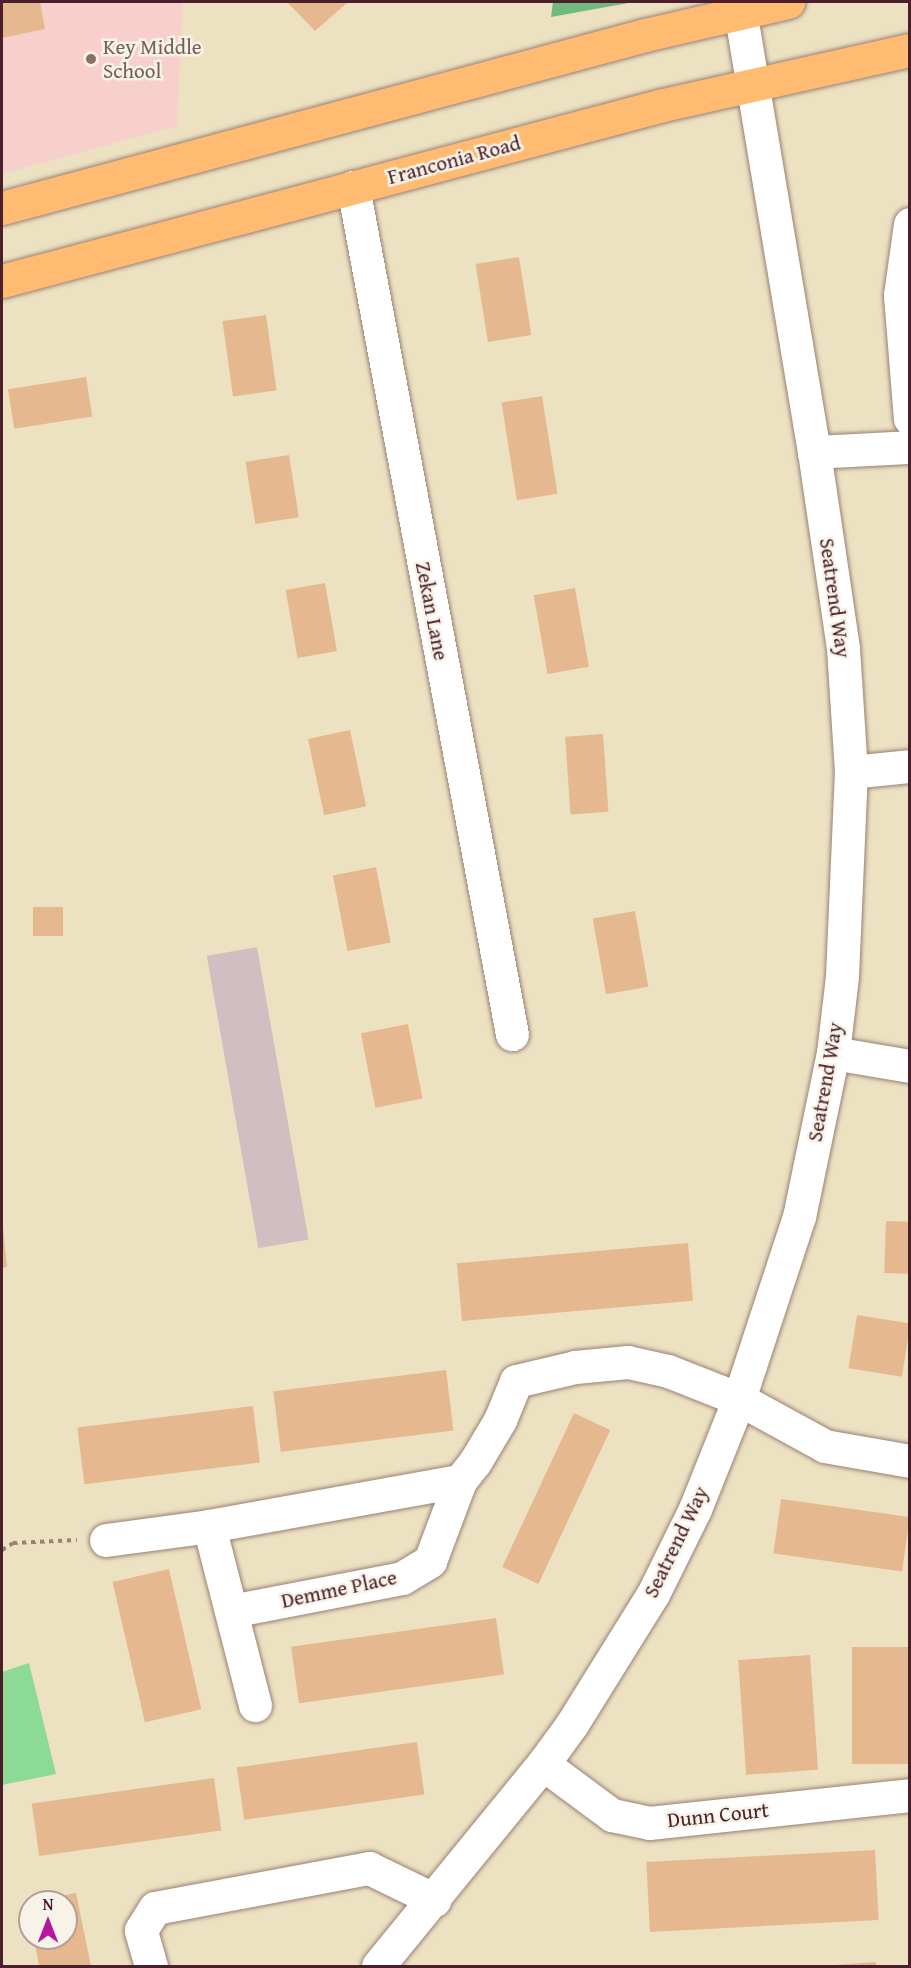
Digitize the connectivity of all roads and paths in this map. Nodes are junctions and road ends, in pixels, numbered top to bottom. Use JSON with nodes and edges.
{"nodes":[{"id":1,"x":788,"y":2,"type":"edge"},
{"id":2,"x":739,"y":7,"type":"edge"},
{"id":3,"x":909,"y":51,"type":"edge"},
{"id":4,"x":753,"y":85,"type":"junction"},
{"id":5,"x":352,"y":187,"type":"junction"},
{"id":6,"x":2,"y":208,"type":"edge"},
{"id":7,"x":909,"y":224,"type":"edge"},
{"id":8,"x":2,"y":281,"type":"edge"},
{"id":9,"x":909,"y":419,"type":"edge"},
{"id":10,"x":909,"y":447,"type":"edge"},
{"id":11,"x":814,"y":452,"type":"junction"},
{"id":12,"x":909,"y":766,"type":"edge"},
{"id":13,"x":850,"y":772,"type":"junction"},
{"id":14,"x":512,"y":1035,"type":"dead end"},
{"id":15,"x":833,"y":1053,"type":"junction"},
{"id":16,"x":909,"y":1066,"type":"edge"},
{"id":17,"x":739,"y":1400,"type":"junction"},
{"id":18,"x":909,"y":1461,"type":"edge"},
{"id":19,"x":459,"y":1481,"type":"junction"},
{"id":20,"x":208,"y":1526,"type":"junction"},
{"id":21,"x":106,"y":1540,"type":"joint"},
{"id":22,"x":2,"y":1550,"type":"edge"},
{"id":23,"x":231,"y":1611,"type":"junction"},
{"id":24,"x":255,"y":1705,"type":"dead end"},
{"id":25,"x":543,"y":1764,"type":"junction"},
{"id":26,"x":909,"y":1795,"type":"edge"},
{"id":27,"x":435,"y":1900,"type":"junction"},
{"id":28,"x":151,"y":1966,"type":"edge"},
{"id":29,"x":378,"y":1966,"type":"edge"}],
"edges":[{"from":1,"to":2,"type":"main road"},
{"from":2,"to":4,"type":"street","name":"Seatrend Way"},
{"from":2,"to":6,"type":"main road"},
{"from":3,"to":4,"type":"main road","name":"Franconia Road"},
{"from":4,"to":5,"type":"main road","name":"Franconia Road"},
{"from":4,"to":11,"type":"street","name":"Seatrend Way"},
{"from":5,"to":8,"type":"main road","name":"Franconia Road"},
{"from":5,"to":14,"type":"street","name":"Zekan Lane"},
{"from":7,"to":9,"type":"street"},
{"from":10,"to":11,"type":"street"},
{"from":11,"to":13,"type":"street","name":"Seatrend Way"},
{"from":12,"to":13,"type":"street"},
{"from":13,"to":15,"type":"street","name":"Seatrend Way"},
{"from":15,"to":16,"type":"street"},
{"from":15,"to":17,"type":"street","name":"Seatrend Way"},
{"from":17,"to":18,"type":"street"},
{"from":17,"to":19,"type":"street","name":"Demme Place"},
{"from":17,"to":25,"type":"street","name":"Seatrend Way"},
{"from":19,"to":20,"type":"street"},
{"from":19,"to":23,"type":"street","name":"Demme Place"},
{"from":20,"to":21,"type":"street"},
{"from":20,"to":23,"type":"street"},
{"from":21,"to":22,"type":"path"},
{"from":23,"to":24,"type":"street"},
{"from":25,"to":26,"type":"street","name":"Dunn Court"},
{"from":25,"to":27,"type":"street","name":"Seatrend Way"},
{"from":27,"to":28,"type":"street"},
{"from":27,"to":29,"type":"street","name":"Seatrend Way"}]}
